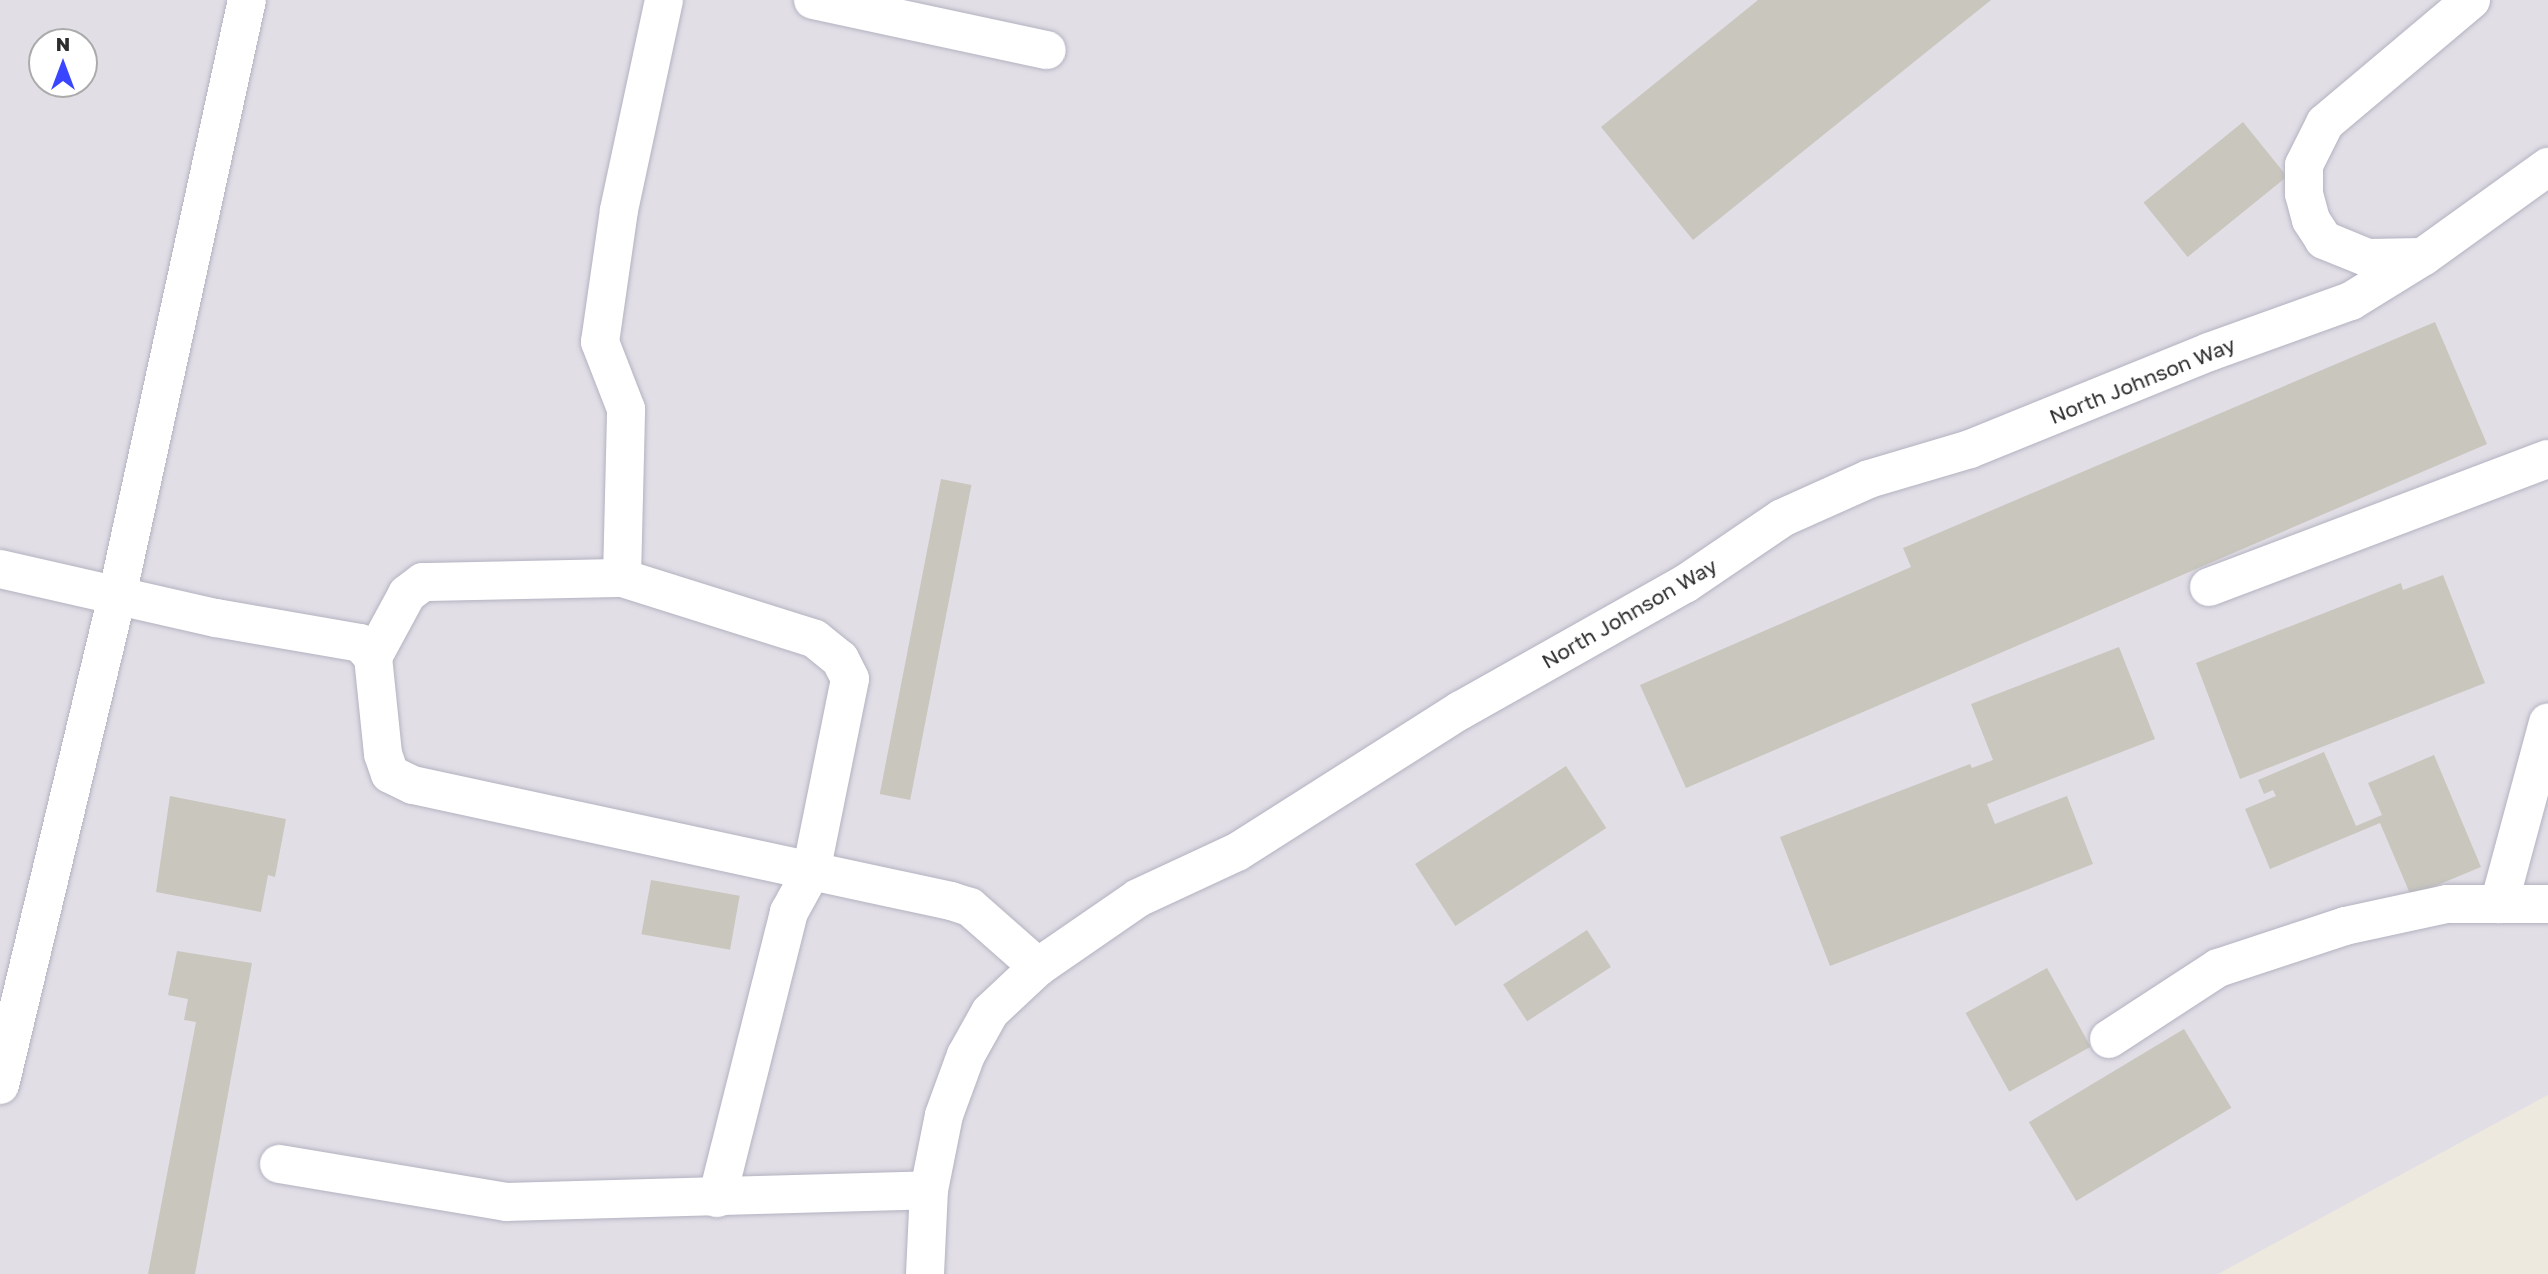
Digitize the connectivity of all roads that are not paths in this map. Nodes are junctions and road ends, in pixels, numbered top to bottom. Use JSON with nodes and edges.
{"nodes":[{"id":1,"x":247,"y":0,"type":"edge"},
{"id":2,"x":664,"y":0,"type":"edge"},
{"id":3,"x":813,"y":0,"type":"edge"},
{"id":4,"x":2471,"y":0,"type":"edge"},
{"id":5,"x":1047,"y":50,"type":"dead end"},
{"id":6,"x":2548,"y":167,"type":"edge"},
{"id":7,"x":2424,"y":256,"type":"junction"},
{"id":8,"x":2547,"y":463,"type":"edge"},
{"id":9,"x":0,"y":569,"type":"edge"},
{"id":10,"x":622,"y":578,"type":"junction"},
{"id":11,"x":2209,"y":587,"type":"dead end"},
{"id":12,"x":117,"y":596,"type":"junction"},
{"id":13,"x":373,"y":657,"type":"junction"},
{"id":14,"x":2548,"y":722,"type":"edge"},
{"id":15,"x":811,"y":872,"type":"junction"},
{"id":16,"x":2499,"y":904,"type":"junction"},
{"id":17,"x":2548,"y":904,"type":"edge"},
{"id":18,"x":1038,"y":967,"type":"junction"},
{"id":19,"x":2109,"y":1038,"type":"dead end"},
{"id":20,"x":0,"y":1084,"type":"edge"},
{"id":21,"x":279,"y":1164,"type":"dead end"},
{"id":22,"x":929,"y":1190,"type":"junction"},
{"id":23,"x":717,"y":1198,"type":"junction"},
{"id":24,"x":925,"y":1274,"type":"edge"}],
"edges":[{"from":1,"to":12,"type":"lane"},
{"from":2,"to":10,"type":"lane"},
{"from":3,"to":5,"type":"lane"},
{"from":4,"to":7,"type":"lane"},
{"from":6,"to":7,"type":"lane","name":"North Johnson Way"},
{"from":7,"to":18,"type":"lane","name":"North Johnson Way"},
{"from":8,"to":11,"type":"lane"},
{"from":9,"to":12,"type":"lane"},
{"from":10,"to":13,"type":"lane"},
{"from":10,"to":15,"type":"lane"},
{"from":12,"to":13,"type":"lane"},
{"from":12,"to":20,"type":"lane"},
{"from":13,"to":15,"type":"lane"},
{"from":14,"to":16,"type":"lane"},
{"from":15,"to":18,"type":"lane"},
{"from":15,"to":23,"type":"lane"},
{"from":16,"to":17,"type":"lane"},
{"from":16,"to":19,"type":"lane"},
{"from":18,"to":22,"type":"lane","name":"North Johnson Way"},
{"from":21,"to":23,"type":"lane"},
{"from":22,"to":23,"type":"lane"},
{"from":22,"to":24,"type":"lane","name":"North Johnson Way"}]}
